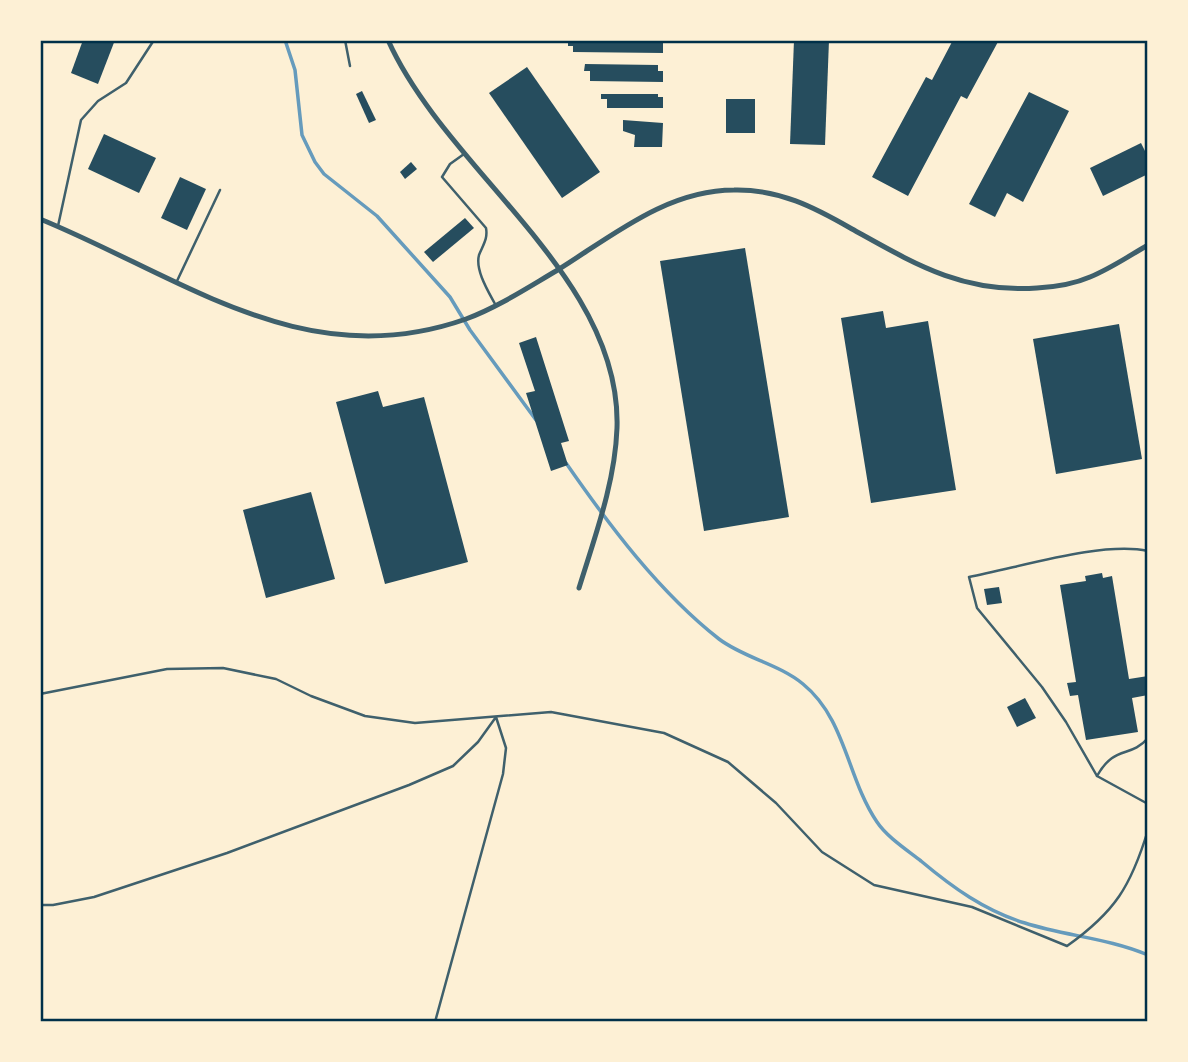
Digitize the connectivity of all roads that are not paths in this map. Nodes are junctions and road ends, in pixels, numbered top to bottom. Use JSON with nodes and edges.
{"nodes":[{"id":1,"x":154,"y":40,"type":"edge"},
{"id":2,"x":345,"y":40,"type":"edge"},
{"id":3,"x":388,"y":40,"type":"edge"},
{"id":4,"x":350,"y":66,"type":"dead end"},
{"id":5,"x":464,"y":154,"type":"junction"},
{"id":6,"x":220,"y":190,"type":"dead end"},
{"id":7,"x":40,"y":219,"type":"edge"},
{"id":8,"x":58,"y":226,"type":"junction"},
{"id":9,"x":1148,"y":245,"type":"edge"},
{"id":10,"x":559,"y":269,"type":"junction"},
{"id":11,"x":177,"y":281,"type":"junction"},
{"id":12,"x":496,"y":306,"type":"junction"},
{"id":13,"x":1148,"y":551,"type":"edge"},
{"id":14,"x":579,"y":588,"type":"dead end"},
{"id":15,"x":40,"y":694,"type":"edge"},
{"id":16,"x":496,"y":717,"type":"junction"},
{"id":17,"x":1148,"y":738,"type":"edge"},
{"id":18,"x":1097,"y":776,"type":"junction"},
{"id":19,"x":1148,"y":804,"type":"edge"},
{"id":20,"x":1148,"y":830,"type":"edge"},
{"id":21,"x":40,"y":905,"type":"edge"},
{"id":22,"x":435,"y":1022,"type":"edge"}],
"edges":[{"from":1,"to":8,"type":"lane"},
{"from":2,"to":4,"type":"lane"},
{"from":3,"to":5,"type":"street"},
{"from":5,"to":10,"type":"street"},
{"from":5,"to":12,"type":"lane"},
{"from":6,"to":11,"type":"lane"},
{"from":7,"to":8,"type":"street"},
{"from":8,"to":11,"type":"street"},
{"from":9,"to":10,"type":"street"},
{"from":10,"to":12,"type":"street"},
{"from":10,"to":14,"type":"street"},
{"from":11,"to":12,"type":"street"},
{"from":13,"to":18,"type":"lane"},
{"from":15,"to":16,"type":"lane"},
{"from":16,"to":20,"type":"lane"},
{"from":16,"to":21,"type":"lane"},
{"from":16,"to":22,"type":"lane"},
{"from":17,"to":18,"type":"lane"},
{"from":18,"to":19,"type":"lane"}]}
